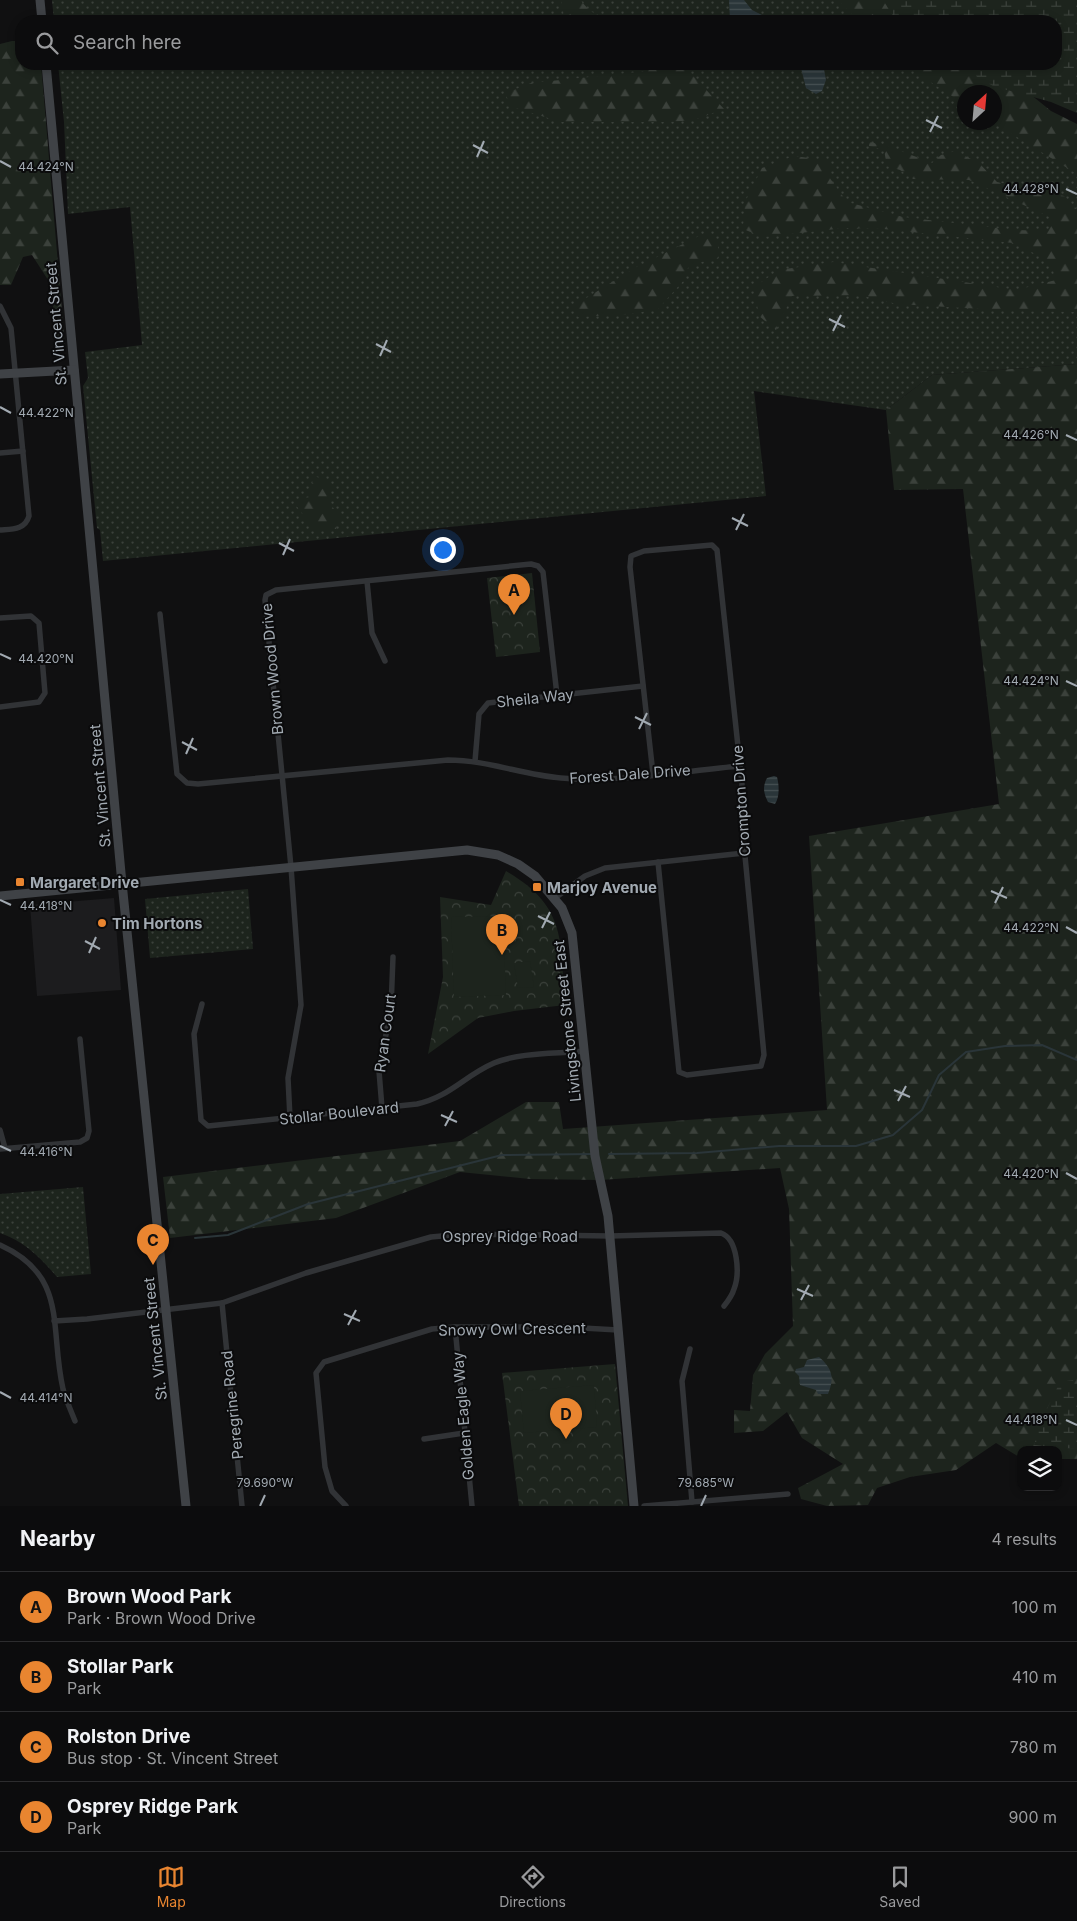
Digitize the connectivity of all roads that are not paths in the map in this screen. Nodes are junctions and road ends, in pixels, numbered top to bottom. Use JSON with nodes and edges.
{"nodes":[{"id":1,"x":40,"y":0,"type":"edge"},
{"id":2,"x":41,"y":15,"type":"edge"},
{"id":3,"x":46,"y":70,"type":"edge"},
{"id":4,"x":0,"y":306,"type":"edge"},
{"id":5,"x":74,"y":370,"type":"junction"},
{"id":6,"x":16,"y":373,"type":"junction"},
{"id":7,"x":0,"y":374,"type":"edge"},
{"id":8,"x":23,"y":451,"type":"junction"},
{"id":9,"x":0,"y":453,"type":"edge"},
{"id":10,"x":0,"y":530,"type":"edge"},
{"id":11,"x":367,"y":582,"type":"junction"},
{"id":12,"x":160,"y":614,"type":"dead end"},
{"id":13,"x":0,"y":618,"type":"edge"},
{"id":14,"x":385,"y":661,"type":"dead end"},
{"id":15,"x":643,"y":686,"type":"junction"},
{"id":16,"x":556,"y":695,"type":"junction"},
{"id":17,"x":0,"y":707,"type":"edge"},
{"id":18,"x":475,"y":761,"type":"junction"},
{"id":19,"x":740,"y":766,"type":"junction"},
{"id":20,"x":653,"y":774,"type":"junction"},
{"id":21,"x":282,"y":775,"type":"junction"},
{"id":22,"x":744,"y":854,"type":"junction"},
{"id":23,"x":658,"y":862,"type":"junction"},
{"id":24,"x":291,"y":867,"type":"junction"},
{"id":25,"x":122,"y":885,"type":"junction"},
{"id":26,"x":0,"y":896,"type":"edge"},
{"id":27,"x":555,"y":898,"type":"junction"},
{"id":28,"x":393,"y":958,"type":"dead end"},
{"id":29,"x":202,"y":1004,"type":"dead end"},
{"id":30,"x":80,"y":1039,"type":"dead end"},
{"id":31,"x":585,"y":1051,"type":"junction"},
{"id":32,"x":382,"y":1108,"type":"junction"},
{"id":33,"x":290,"y":1118,"type":"junction"},
{"id":34,"x":0,"y":1130,"type":"edge"},
{"id":35,"x":2,"y":1148,"type":"edge"},
{"id":36,"x":610,"y":1236,"type":"junction"},
{"id":37,"x":0,"y":1245,"type":"edge"},
{"id":38,"x":222,"y":1303,"type":"junction"},
{"id":39,"x":724,"y":1306,"type":"dead end"},
{"id":40,"x":166,"y":1309,"type":"junction"},
{"id":41,"x":54,"y":1321,"type":"junction"},
{"id":42,"x":455,"y":1326,"type":"junction"},
{"id":43,"x":618,"y":1330,"type":"junction"},
{"id":44,"x":690,"y":1349,"type":"dead end"},
{"id":45,"x":75,"y":1421,"type":"dead end"},
{"id":46,"x":464,"y":1432,"type":"junction"},
{"id":47,"x":424,"y":1439,"type":"dead end"},
{"id":48,"x":788,"y":1494,"type":"dead end"},
{"id":49,"x":692,"y":1502,"type":"junction"},
{"id":50,"x":186,"y":1506,"type":"edge"},
{"id":51,"x":242,"y":1506,"type":"edge"},
{"id":52,"x":346,"y":1506,"type":"edge"},
{"id":53,"x":472,"y":1506,"type":"edge"},
{"id":54,"x":634,"y":1506,"type":"edge"},
{"id":55,"x":644,"y":1506,"type":"edge"}],
"edges":[{"from":1,"to":2,"type":"main road"},
{"from":3,"to":5,"type":"main road","name":"St. Vincent Street"},
{"from":4,"to":6,"type":"street"},
{"from":5,"to":6,"type":"main road"},
{"from":5,"to":25,"type":"main road","name":"St. Vincent Street"},
{"from":6,"to":7,"type":"main road"},
{"from":6,"to":8,"type":"street"},
{"from":8,"to":9,"type":"street"},
{"from":8,"to":10,"type":"street"},
{"from":11,"to":14,"type":"street"},
{"from":11,"to":16,"type":"street","name":"Brown Wood Drive"},
{"from":11,"to":21,"type":"street","name":"Brown Wood Drive"},
{"from":12,"to":21,"type":"street","name":"Forest Dale Drive"},
{"from":13,"to":17,"type":"street"},
{"from":15,"to":16,"type":"street","name":"Sheila Way"},
{"from":15,"to":19,"type":"street","name":"Crompton Drive"},
{"from":15,"to":20,"type":"street","name":"Crompton Drive"},
{"from":16,"to":18,"type":"street","name":"Sheila Way"},
{"from":18,"to":20,"type":"street","name":"Forest Dale Drive"},
{"from":18,"to":21,"type":"street","name":"Forest Dale Drive"},
{"from":19,"to":20,"type":"street","name":"Forest Dale Drive"},
{"from":19,"to":22,"type":"street","name":"Crompton Drive"},
{"from":21,"to":24,"type":"street","name":"Brown Wood Drive"},
{"from":22,"to":23,"type":"street"},
{"from":22,"to":23,"type":"street","name":"Crompton Drive"},
{"from":23,"to":27,"type":"street"},
{"from":24,"to":25,"type":"main road","name":"Livingstone Street East"},
{"from":24,"to":27,"type":"main road","name":"Livingstone Street East"},
{"from":24,"to":33,"type":"street","name":"Brown Wood Drive"},
{"from":25,"to":26,"type":"main road","name":"Livingstone Street East"},
{"from":25,"to":40,"type":"main road","name":"St. Vincent Street"},
{"from":27,"to":31,"type":"main road","name":"Livingstone Street East"},
{"from":28,"to":32,"type":"street","name":"Ryan Court"},
{"from":29,"to":33,"type":"street","name":"Stollar Boulevard"},
{"from":30,"to":35,"type":"street"},
{"from":31,"to":32,"type":"street","name":"Stollar Boulevard"},
{"from":31,"to":36,"type":"main road","name":"Livingstone Street East"},
{"from":32,"to":33,"type":"street","name":"Stollar Boulevard"},
{"from":34,"to":35,"type":"street"},
{"from":36,"to":38,"type":"street","name":"Osprey Ridge Road"},
{"from":36,"to":39,"type":"street","name":"Osprey Ridge Road"},
{"from":36,"to":43,"type":"main road","name":"Livingstone Street East"},
{"from":37,"to":41,"type":"street"},
{"from":38,"to":40,"type":"street","name":"Osprey Ridge Road"},
{"from":38,"to":51,"type":"street","name":"Peregrine Road"},
{"from":40,"to":41,"type":"street","name":"Osprey Ridge Road"},
{"from":40,"to":50,"type":"main road","name":"St. Vincent Street"},
{"from":41,"to":45,"type":"street"},
{"from":42,"to":43,"type":"street","name":"Snowy Owl Crescent"},
{"from":42,"to":46,"type":"street","name":"Golden Eagle Way"},
{"from":42,"to":52,"type":"street","name":"Snowy Owl Crescent"},
{"from":43,"to":54,"type":"main road","name":"Livingstone Street East"},
{"from":44,"to":49,"type":"street"},
{"from":46,"to":47,"type":"street"},
{"from":46,"to":53,"type":"street","name":"Golden Eagle Way"},
{"from":48,"to":49,"type":"street"},
{"from":49,"to":55,"type":"street"}]}
